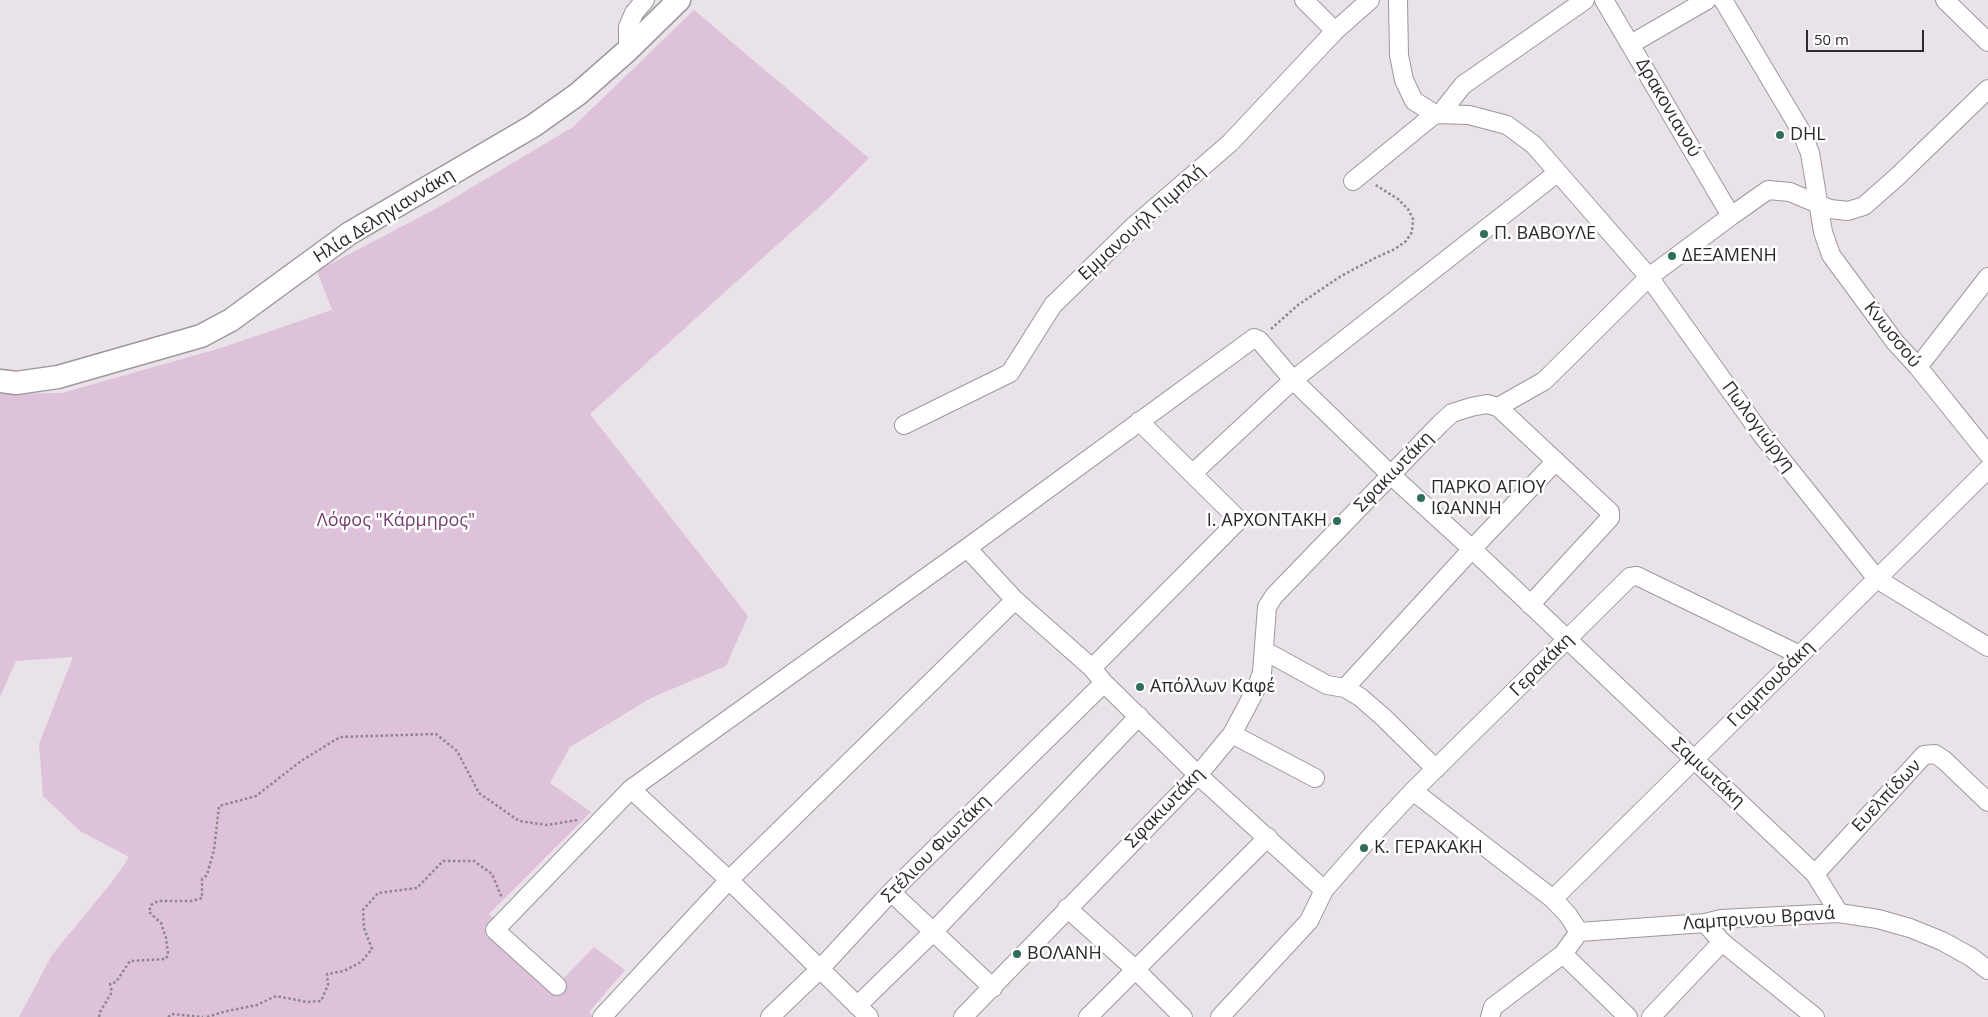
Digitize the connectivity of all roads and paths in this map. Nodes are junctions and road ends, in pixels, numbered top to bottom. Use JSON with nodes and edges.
{"nodes":[{"id":1,"x":645,"y":0,"type":"edge"},
{"id":2,"x":679,"y":0,"type":"edge"},
{"id":3,"x":1304,"y":0,"type":"edge"},
{"id":4,"x":1370,"y":0,"type":"edge"},
{"id":5,"x":1398,"y":0,"type":"edge"},
{"id":6,"x":1585,"y":0,"type":"edge"},
{"id":7,"x":1604,"y":0,"type":"edge"},
{"id":8,"x":1707,"y":0,"type":"edge"},
{"id":9,"x":1722,"y":0,"type":"edge"},
{"id":10,"x":1946,"y":0,"type":"edge"},
{"id":11,"x":1335,"y":31,"type":"junction"},
{"id":12,"x":1988,"y":42,"type":"edge"},
{"id":13,"x":1631,"y":44,"type":"junction"},
{"id":14,"x":628,"y":50,"type":"junction"},
{"id":15,"x":1988,"y":89,"type":"edge"},
{"id":16,"x":1438,"y":114,"type":"junction"},
{"id":17,"x":1557,"y":173,"type":"junction"},
{"id":18,"x":1356,"y":179,"type":"joint"},
{"id":19,"x":1818,"y":205,"type":"junction"},
{"id":20,"x":1731,"y":216,"type":"junction"},
{"id":21,"x":1649,"y":277,"type":"junction"},
{"id":22,"x":1988,"y":277,"type":"edge"},
{"id":23,"x":1259,"y":340,"type":"junction"},
{"id":24,"x":1918,"y":367,"type":"junction"},
{"id":25,"x":1294,"y":380,"type":"junction"},
{"id":26,"x":0,"y":381,"type":"edge"},
{"id":27,"x":1498,"y":407,"type":"junction"},
{"id":28,"x":1139,"y":421,"type":"junction"},
{"id":29,"x":904,"y":425,"type":"dead end"},
{"id":30,"x":1988,"y":454,"type":"edge"},
{"id":31,"x":1556,"y":462,"type":"junction"},
{"id":32,"x":1988,"y":469,"type":"edge"},
{"id":33,"x":1193,"y":473,"type":"junction"},
{"id":34,"x":1392,"y":476,"type":"junction"},
{"id":35,"x":967,"y":548,"type":"junction"},
{"id":36,"x":1472,"y":549,"type":"junction"},
{"id":37,"x":1877,"y":579,"type":"junction"},
{"id":38,"x":1015,"y":600,"type":"junction"},
{"id":39,"x":1530,"y":604,"type":"junction"},
{"id":40,"x":1567,"y":641,"type":"junction"},
{"id":41,"x":1988,"y":647,"type":"edge"},
{"id":42,"x":1265,"y":652,"type":"junction"},
{"id":43,"x":1800,"y":655,"type":"junction"},
{"id":44,"x":1092,"y":668,"type":"junction"},
{"id":45,"x":1104,"y":683,"type":"junction"},
{"id":46,"x":1345,"y":688,"type":"junction"},
{"id":47,"x":1139,"y":716,"type":"junction"},
{"id":48,"x":1232,"y":734,"type":"junction"},
{"id":49,"x":1695,"y":759,"type":"junction"},
{"id":50,"x":1436,"y":769,"type":"junction"},
{"id":51,"x":1198,"y":775,"type":"junction"},
{"id":52,"x":1315,"y":778,"type":"dead end"},
{"id":53,"x":631,"y":789,"type":"junction"},
{"id":54,"x":1413,"y":791,"type":"junction"},
{"id":55,"x":1988,"y":802,"type":"edge"},
{"id":56,"x":606,"y":816,"type":"junction"},
{"id":57,"x":1268,"y":837,"type":"junction"},
{"id":58,"x":1815,"y":874,"type":"junction"},
{"id":59,"x":729,"y":880,"type":"junction"},
{"id":60,"x":1324,"y":890,"type":"junction"},
{"id":61,"x":892,"y":892,"type":"junction"},
{"id":62,"x":1553,"y":899,"type":"junction"},
{"id":63,"x":1067,"y":908,"type":"junction"},
{"id":64,"x":512,"y":913,"type":"junction"},
{"id":65,"x":1839,"y":913,"type":"junction"},
{"id":66,"x":1705,"y":923,"type":"junction"},
{"id":67,"x":934,"y":931,"type":"junction"},
{"id":68,"x":1579,"y":932,"type":"junction"},
{"id":69,"x":1722,"y":942,"type":"junction"},
{"id":70,"x":1563,"y":954,"type":"junction"},
{"id":71,"x":819,"y":970,"type":"junction"},
{"id":72,"x":1136,"y":970,"type":"junction"},
{"id":73,"x":1988,"y":970,"type":"edge"},
{"id":74,"x":557,"y":986,"type":"dead end"},
{"id":75,"x":993,"y":988,"type":"junction"},
{"id":76,"x":863,"y":1011,"type":"edge"},
{"id":77,"x":99,"y":1017,"type":"edge"},
{"id":78,"x":168,"y":1017,"type":"edge"},
{"id":79,"x":203,"y":1017,"type":"edge"},
{"id":80,"x":208,"y":1017,"type":"edge"},
{"id":81,"x":602,"y":1017,"type":"edge"},
{"id":82,"x":770,"y":1017,"type":"edge"},
{"id":83,"x":963,"y":1017,"type":"edge"},
{"id":84,"x":1088,"y":1017,"type":"edge"},
{"id":85,"x":1184,"y":1017,"type":"edge"},
{"id":86,"x":1220,"y":1017,"type":"edge"},
{"id":87,"x":1490,"y":1017,"type":"edge"},
{"id":88,"x":1628,"y":1017,"type":"edge"},
{"id":89,"x":1651,"y":1017,"type":"edge"},
{"id":90,"x":1815,"y":1017,"type":"edge"}],
"edges":[{"from":1,"to":14,"type":"street"},
{"from":2,"to":14,"type":"street","name":"Ηλία Δεληγιαννάκη"},
{"from":3,"to":11,"type":"street"},
{"from":4,"to":11,"type":"street","name":"Εµµανουήλ Πιµπλή"},
{"from":5,"to":16,"type":"street"},
{"from":6,"to":16,"type":"street"},
{"from":7,"to":13,"type":"street","name":"Δρακονιανού"},
{"from":8,"to":13,"type":"street"},
{"from":9,"to":19,"type":"street","name":"Κνωσσού"},
{"from":10,"to":12,"type":"street"},
{"from":11,"to":29,"type":"street","name":"Εµµανουήλ Πιµπλή"},
{"from":13,"to":20,"type":"street","name":"Δρακονιανού"},
{"from":14,"to":26,"type":"street","name":"Ηλία Δεληγιαννάκη"},
{"from":15,"to":19,"type":"street","name":"Σφακιωτάκη"},
{"from":16,"to":17,"type":"street","name":"Πωλογιώργη"},
{"from":16,"to":18,"type":"street"},
{"from":17,"to":21,"type":"street","name":"Πωλογιώργη"},
{"from":17,"to":25,"type":"street"},
{"from":18,"to":23,"type":"path"},
{"from":19,"to":20,"type":"street","name":"Σφακιωτάκη"},
{"from":19,"to":24,"type":"street","name":"Κνωσσού"},
{"from":20,"to":21,"type":"street","name":"Σφακιωτάκη"},
{"from":21,"to":27,"type":"street","name":"Σφακιωτάκη"},
{"from":21,"to":37,"type":"street","name":"Πωλογιώργη"},
{"from":22,"to":24,"type":"street"},
{"from":23,"to":25,"type":"street","name":"Σαμιωτάκη"},
{"from":23,"to":28,"type":"street"},
{"from":24,"to":30,"type":"street","name":"Κνωσσού"},
{"from":25,"to":33,"type":"street"},
{"from":25,"to":34,"type":"street","name":"Σαμιωτάκη"},
{"from":27,"to":31,"type":"street"},
{"from":27,"to":34,"type":"street","name":"Σφακιωτάκη"},
{"from":28,"to":33,"type":"street"},
{"from":28,"to":35,"type":"street"},
{"from":31,"to":36,"type":"street"},
{"from":31,"to":39,"type":"street"},
{"from":32,"to":37,"type":"street","name":"Γιαμπουδάκη"},
{"from":33,"to":44,"type":"street"},
{"from":34,"to":36,"type":"street","name":"Σαμιωτάκη"},
{"from":34,"to":42,"type":"street","name":"Σφακιωτάκη"},
{"from":35,"to":38,"type":"street"},
{"from":35,"to":53,"type":"street"},
{"from":36,"to":39,"type":"street","name":"Σαμιωτάκη"},
{"from":36,"to":46,"type":"street"},
{"from":37,"to":41,"type":"street","name":"Πωλογιώργη"},
{"from":37,"to":43,"type":"street","name":"Γιαμπουδάκη"},
{"from":38,"to":44,"type":"street"},
{"from":38,"to":59,"type":"street"},
{"from":39,"to":40,"type":"street","name":"Σαμιωτάκη"},
{"from":40,"to":43,"type":"street","name":"Γερακάκη"},
{"from":40,"to":49,"type":"street","name":"Σαμιωτάκη"},
{"from":40,"to":50,"type":"street","name":"Γερακάκη"},
{"from":42,"to":46,"type":"street"},
{"from":42,"to":48,"type":"street","name":"Σφακιωτάκη"},
{"from":43,"to":49,"type":"street","name":"Γιαμπουδάκη"},
{"from":44,"to":45,"type":"street"},
{"from":45,"to":47,"type":"street"},
{"from":45,"to":61,"type":"street","name":"Στέλιου Φιωτάκη"},
{"from":46,"to":50,"type":"street"},
{"from":47,"to":51,"type":"street"},
{"from":47,"to":67,"type":"street"},
{"from":48,"to":51,"type":"street","name":"Σφακιωτάκη"},
{"from":48,"to":52,"type":"street"},
{"from":49,"to":58,"type":"street","name":"Σαμιωτάκη"},
{"from":49,"to":62,"type":"street","name":"Γιαμπουδάκη"},
{"from":50,"to":54,"type":"street","name":"Γερακάκη"},
{"from":51,"to":57,"type":"street"},
{"from":51,"to":63,"type":"street","name":"Σφακιωτάκη"},
{"from":53,"to":56,"type":"street"},
{"from":53,"to":59,"type":"street"},
{"from":54,"to":60,"type":"street","name":"Γερακάκη"},
{"from":54,"to":62,"type":"street"},
{"from":55,"to":58,"type":"street","name":"Ευελπίδων"},
{"from":56,"to":64,"type":"street"},
{"from":56,"to":77,"type":"path"},
{"from":57,"to":60,"type":"street"},
{"from":57,"to":72,"type":"street"},
{"from":58,"to":65,"type":"street","name":"Σαμιωτάκη"},
{"from":59,"to":71,"type":"street"},
{"from":59,"to":81,"type":"street"},
{"from":60,"to":86,"type":"street","name":"Γερακάκη"},
{"from":61,"to":67,"type":"street"},
{"from":61,"to":71,"type":"street","name":"Στέλιου Φιωτάκη"},
{"from":62,"to":68,"type":"street"},
{"from":63,"to":72,"type":"street"},
{"from":63,"to":75,"type":"street","name":"Σφακιωτάκη"},
{"from":64,"to":74,"type":"street"},
{"from":64,"to":80,"type":"path"},
{"from":65,"to":66,"type":"street","name":"Λαμπρινου Βρανά"},
{"from":65,"to":73,"type":"street","name":"Λαμπρινου Βρανά"},
{"from":66,"to":68,"type":"street","name":"Λαμπρινου Βρανά"},
{"from":66,"to":69,"type":"street"},
{"from":67,"to":75,"type":"street"},
{"from":67,"to":76,"type":"street"},
{"from":68,"to":70,"type":"street"},
{"from":69,"to":89,"type":"street"},
{"from":69,"to":90,"type":"street"},
{"from":70,"to":87,"type":"street"},
{"from":70,"to":88,"type":"street"},
{"from":71,"to":76,"type":"street"},
{"from":71,"to":82,"type":"street","name":"Στέλιου Φιωτάκη"},
{"from":72,"to":84,"type":"street"},
{"from":72,"to":85,"type":"street"},
{"from":75,"to":83,"type":"street","name":"Σφακιωτάκη"},
{"from":78,"to":79,"type":"path"}]}
